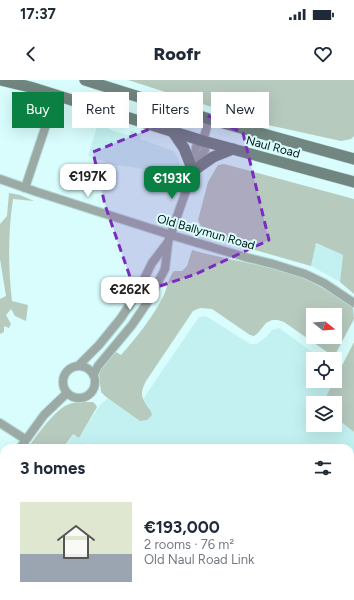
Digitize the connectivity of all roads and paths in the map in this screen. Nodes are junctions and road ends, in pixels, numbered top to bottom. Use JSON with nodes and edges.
{"nodes":[{"id":1,"x":1,"y":80,"type":"edge"},
{"id":2,"x":85,"y":80,"type":"edge"},
{"id":3,"x":209,"y":119,"type":"junction"},
{"id":4,"x":45,"y":128,"type":"edge"},
{"id":5,"x":173,"y":132,"type":"junction"},
{"id":6,"x":203,"y":141,"type":"junction"},
{"id":7,"x":233,"y":150,"type":"junction"},
{"id":8,"x":354,"y":150,"type":"edge"},
{"id":9,"x":328,"y":152,"type":"junction"},
{"id":10,"x":354,"y":159,"type":"edge"},
{"id":11,"x":193,"y":171,"type":"junction"},
{"id":12,"x":0,"y":179,"type":"edge"},
{"id":13,"x":354,"y":182,"type":"edge"},
{"id":14,"x":24,"y":188,"type":"junction"},
{"id":15,"x":169,"y":238,"type":"junction"},
{"id":16,"x":354,"y":303,"type":"edge"},
{"id":17,"x":78,"y":366,"type":"junction"},
{"id":18,"x":94,"y":374,"type":"junction"},
{"id":19,"x":67,"y":393,"type":"junction"},
{"id":20,"x":0,"y":423,"type":"edge"},
{"id":21,"x":25,"y":440,"type":"junction"},
{"id":22,"x":22,"y":444,"type":"edge"}],
"edges":[{"from":1,"to":5,"type":"main road","name":"Naul Road"},
{"from":2,"to":3,"type":"main road","name":"Naul Road"},
{"from":3,"to":6,"type":"street"},
{"from":3,"to":9,"type":"main road","name":"Naul Road"},
{"from":4,"to":14,"type":"street"},
{"from":5,"to":6,"type":"main road","name":"Naul Road"},
{"from":5,"to":11,"type":"main road"},
{"from":6,"to":7,"type":"main road","name":"Naul Road"},
{"from":6,"to":11,"type":"street"},
{"from":7,"to":11,"type":"main road"},
{"from":7,"to":13,"type":"main road","name":"Naul Road"},
{"from":8,"to":9,"type":"main road"},
{"from":9,"to":10,"type":"main road","name":"Naul Road"},
{"from":11,"to":15,"type":"street"},
{"from":12,"to":14,"type":"street","name":"Old Ballymun Road"},
{"from":14,"to":15,"type":"street","name":"Old Ballymun Road"},
{"from":15,"to":16,"type":"street","name":"Old Ballymun Road"},
{"from":15,"to":17,"type":"street"},
{"from":15,"to":18,"type":"street"},
{"from":17,"to":18,"type":"street"},
{"from":17,"to":19,"type":"street"},
{"from":18,"to":19,"type":"street"},
{"from":19,"to":21,"type":"street"},
{"from":20,"to":21,"type":"street"},
{"from":21,"to":22,"type":"street"}]}
